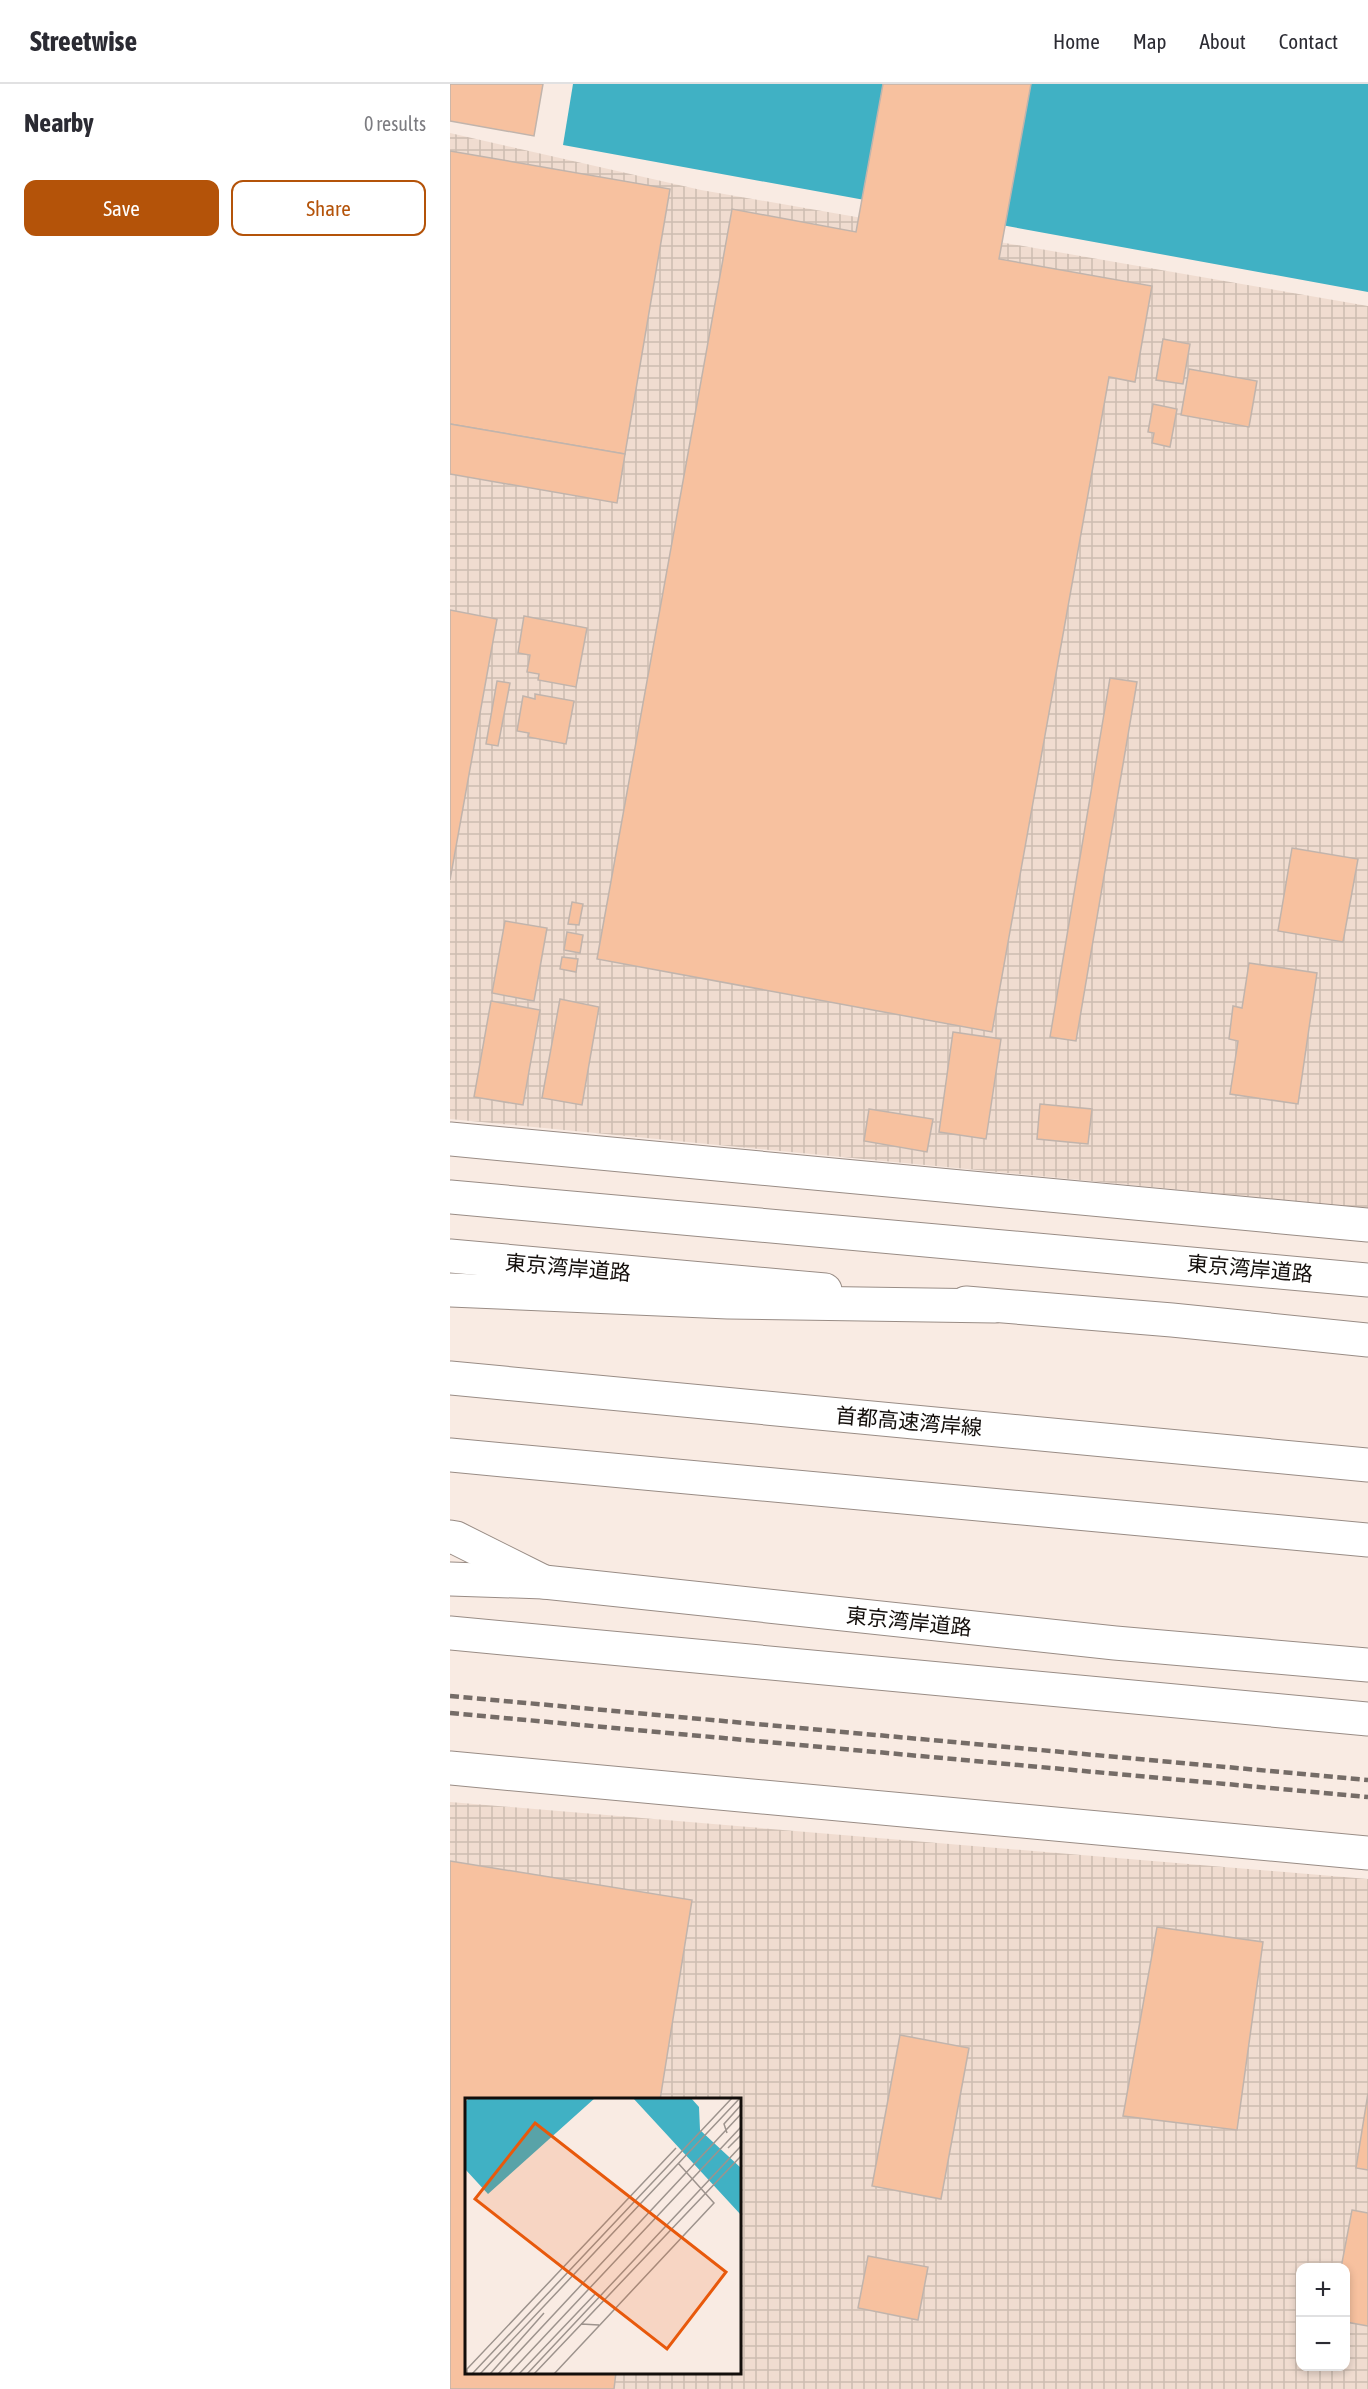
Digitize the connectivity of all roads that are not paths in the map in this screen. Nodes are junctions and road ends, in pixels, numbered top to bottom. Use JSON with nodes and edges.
{"nodes":[{"id":1,"x":450,"y":1139,"type":"edge"},
{"id":2,"x":450,"y":1197,"type":"edge"},
{"id":3,"x":1368,"y":1225,"type":"edge"},
{"id":4,"x":450,"y":1256,"type":"edge"},
{"id":5,"x":1368,"y":1280,"type":"edge"},
{"id":6,"x":450,"y":1290,"type":"edge"},
{"id":7,"x":995,"y":1306,"type":"junction"},
{"id":8,"x":1368,"y":1340,"type":"edge"},
{"id":9,"x":450,"y":1378,"type":"edge"},
{"id":10,"x":450,"y":1455,"type":"edge"},
{"id":11,"x":1368,"y":1465,"type":"edge"},
{"id":12,"x":450,"y":1537,"type":"edge"},
{"id":13,"x":1368,"y":1540,"type":"edge"},
{"id":14,"x":450,"y":1580,"type":"edge"},
{"id":15,"x":544,"y":1582,"type":"junction"},
{"id":16,"x":450,"y":1633,"type":"edge"},
{"id":17,"x":1368,"y":1665,"type":"edge"},
{"id":18,"x":1368,"y":1719,"type":"edge"},
{"id":19,"x":450,"y":1768,"type":"edge"},
{"id":20,"x":1368,"y":1853,"type":"edge"}],
"edges":[{"from":1,"to":3,"type":"main road"},
{"from":2,"to":5,"type":"main road","name":"東京湾岸道路"},
{"from":4,"to":7,"type":"main road","name":"東京湾岸道路"},
{"from":6,"to":7,"type":"main road"},
{"from":7,"to":8,"type":"main road","name":"東京湾岸道路"},
{"from":9,"to":11,"type":"main road","name":"首都高速湾岸線"},
{"from":10,"to":13,"type":"main road"},
{"from":12,"to":15,"type":"main road"},
{"from":14,"to":15,"type":"main road","name":"東京湾岸道路"},
{"from":15,"to":17,"type":"main road","name":"東京湾岸道路"},
{"from":16,"to":18,"type":"main road"},
{"from":19,"to":20,"type":"main road"}]}
